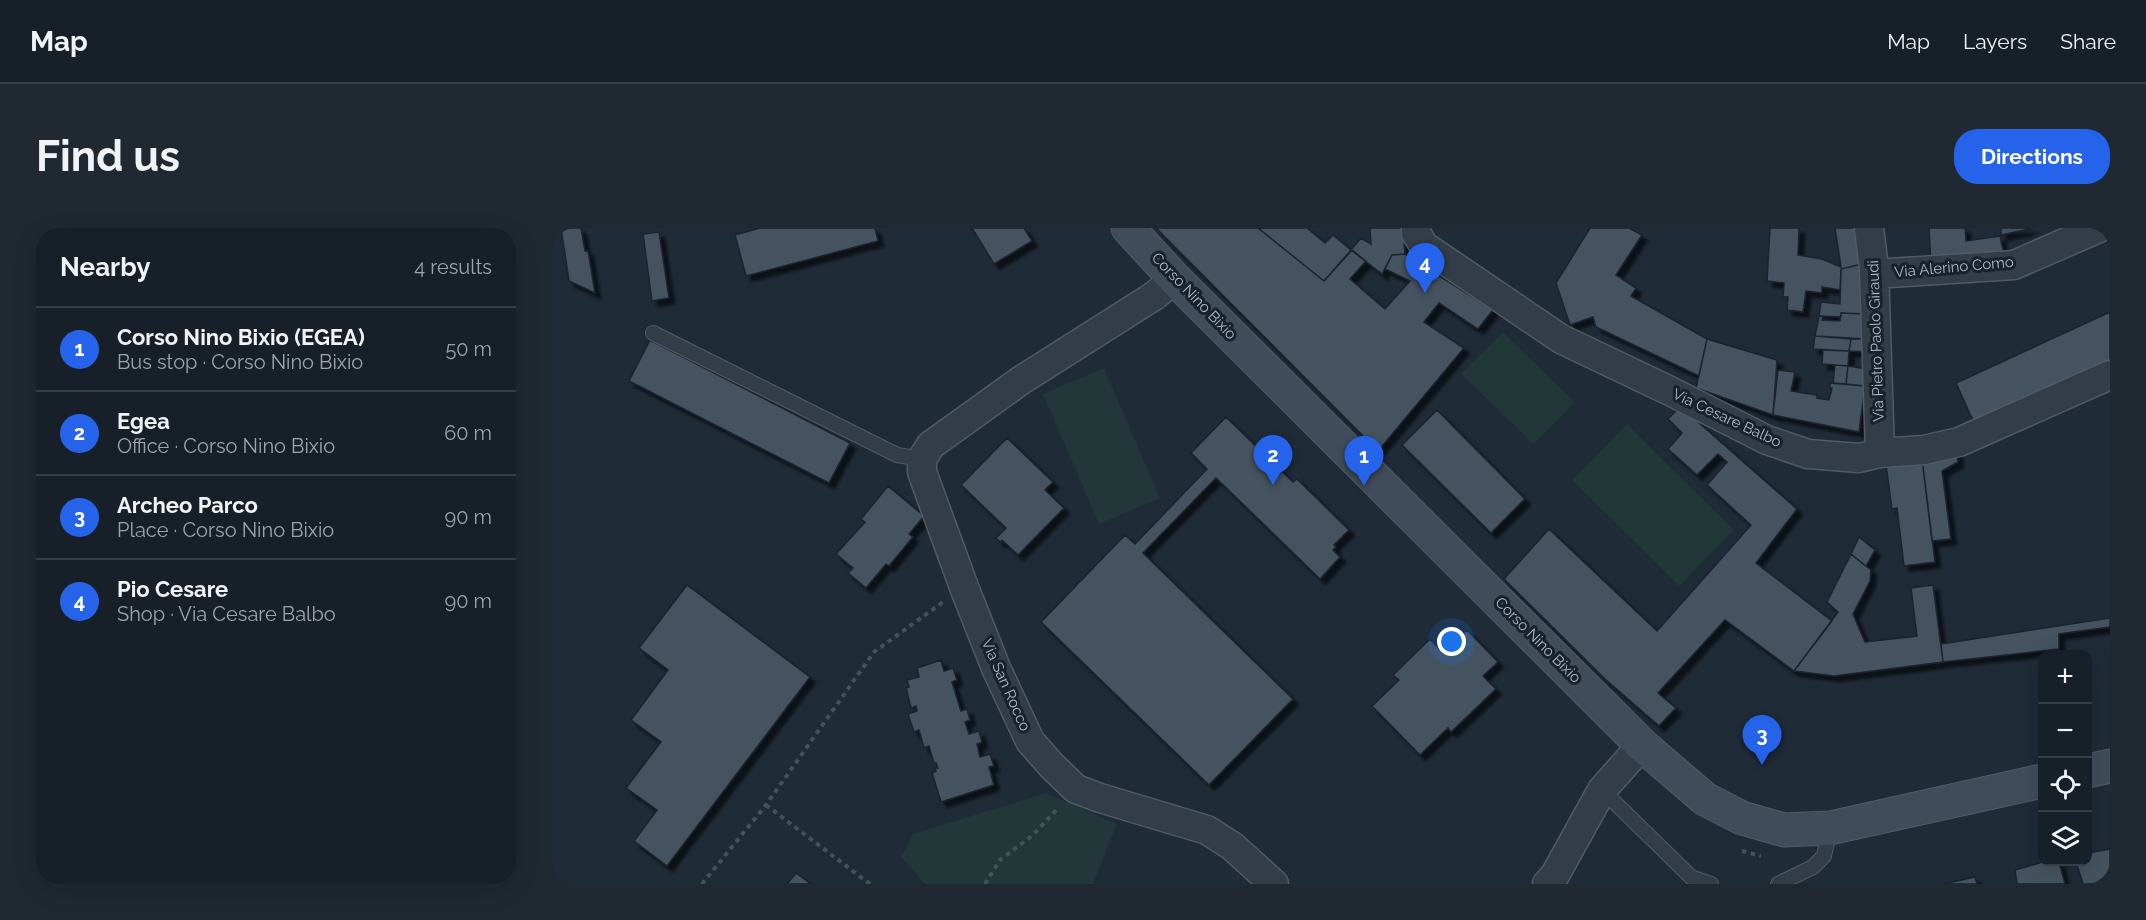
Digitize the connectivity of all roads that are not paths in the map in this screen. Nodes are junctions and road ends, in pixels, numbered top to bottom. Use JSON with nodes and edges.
{"nodes":[{"id":1,"x":1128,"y":228,"type":"edge"},
{"id":2,"x":1416,"y":228,"type":"edge"},
{"id":3,"x":1869,"y":228,"type":"edge"},
{"id":4,"x":2099,"y":228,"type":"edge"},
{"id":5,"x":1874,"y":274,"type":"junction"},
{"id":6,"x":1176,"y":279,"type":"junction"},
{"id":7,"x":653,"y":333,"type":"dead end"},
{"id":8,"x":2110,"y":375,"type":"edge"},
{"id":9,"x":1880,"y":453,"type":"junction"},
{"id":10,"x":922,"y":459,"type":"junction"},
{"id":11,"x":1642,"y":745,"type":"junction"},
{"id":12,"x":2110,"y":766,"type":"edge"},
{"id":13,"x":2092,"y":770,"type":"edge"},
{"id":14,"x":2038,"y":783,"type":"edge"},
{"id":15,"x":1602,"y":790,"type":"junction"},
{"id":16,"x":1830,"y":828,"type":"junction"},
{"id":17,"x":1556,"y":881,"type":"edge"},
{"id":18,"x":1274,"y":884,"type":"edge"},
{"id":19,"x":1711,"y":884,"type":"edge"},
{"id":20,"x":1778,"y":884,"type":"edge"}],
"edges":[{"from":1,"to":6,"type":"main road","name":"Corso Nino Bixio"},
{"from":2,"to":9,"type":"street","name":"Via Cesare Balbo"},
{"from":3,"to":5,"type":"street","name":"Via Pietro Paolo Giraudi"},
{"from":4,"to":5,"type":"street","name":"Via Alerino Como"},
{"from":5,"to":9,"type":"street","name":"Via Pietro Paolo Giraudi"},
{"from":6,"to":10,"type":"street"},
{"from":6,"to":11,"type":"main road","name":"Corso Nino Bixio"},
{"from":7,"to":10,"type":"lane"},
{"from":8,"to":9,"type":"street","name":"Via Cesare Balbo"},
{"from":10,"to":18,"type":"street","name":"Via San Rocco"},
{"from":11,"to":15,"type":"street"},
{"from":11,"to":16,"type":"main road","name":"Corso Nino Bixio"},
{"from":12,"to":13,"type":"main road"},
{"from":14,"to":16,"type":"main road","name":"Corso Nino Bixio"},
{"from":15,"to":17,"type":"street"},
{"from":15,"to":19,"type":"lane"},
{"from":16,"to":20,"type":"lane"}]}
